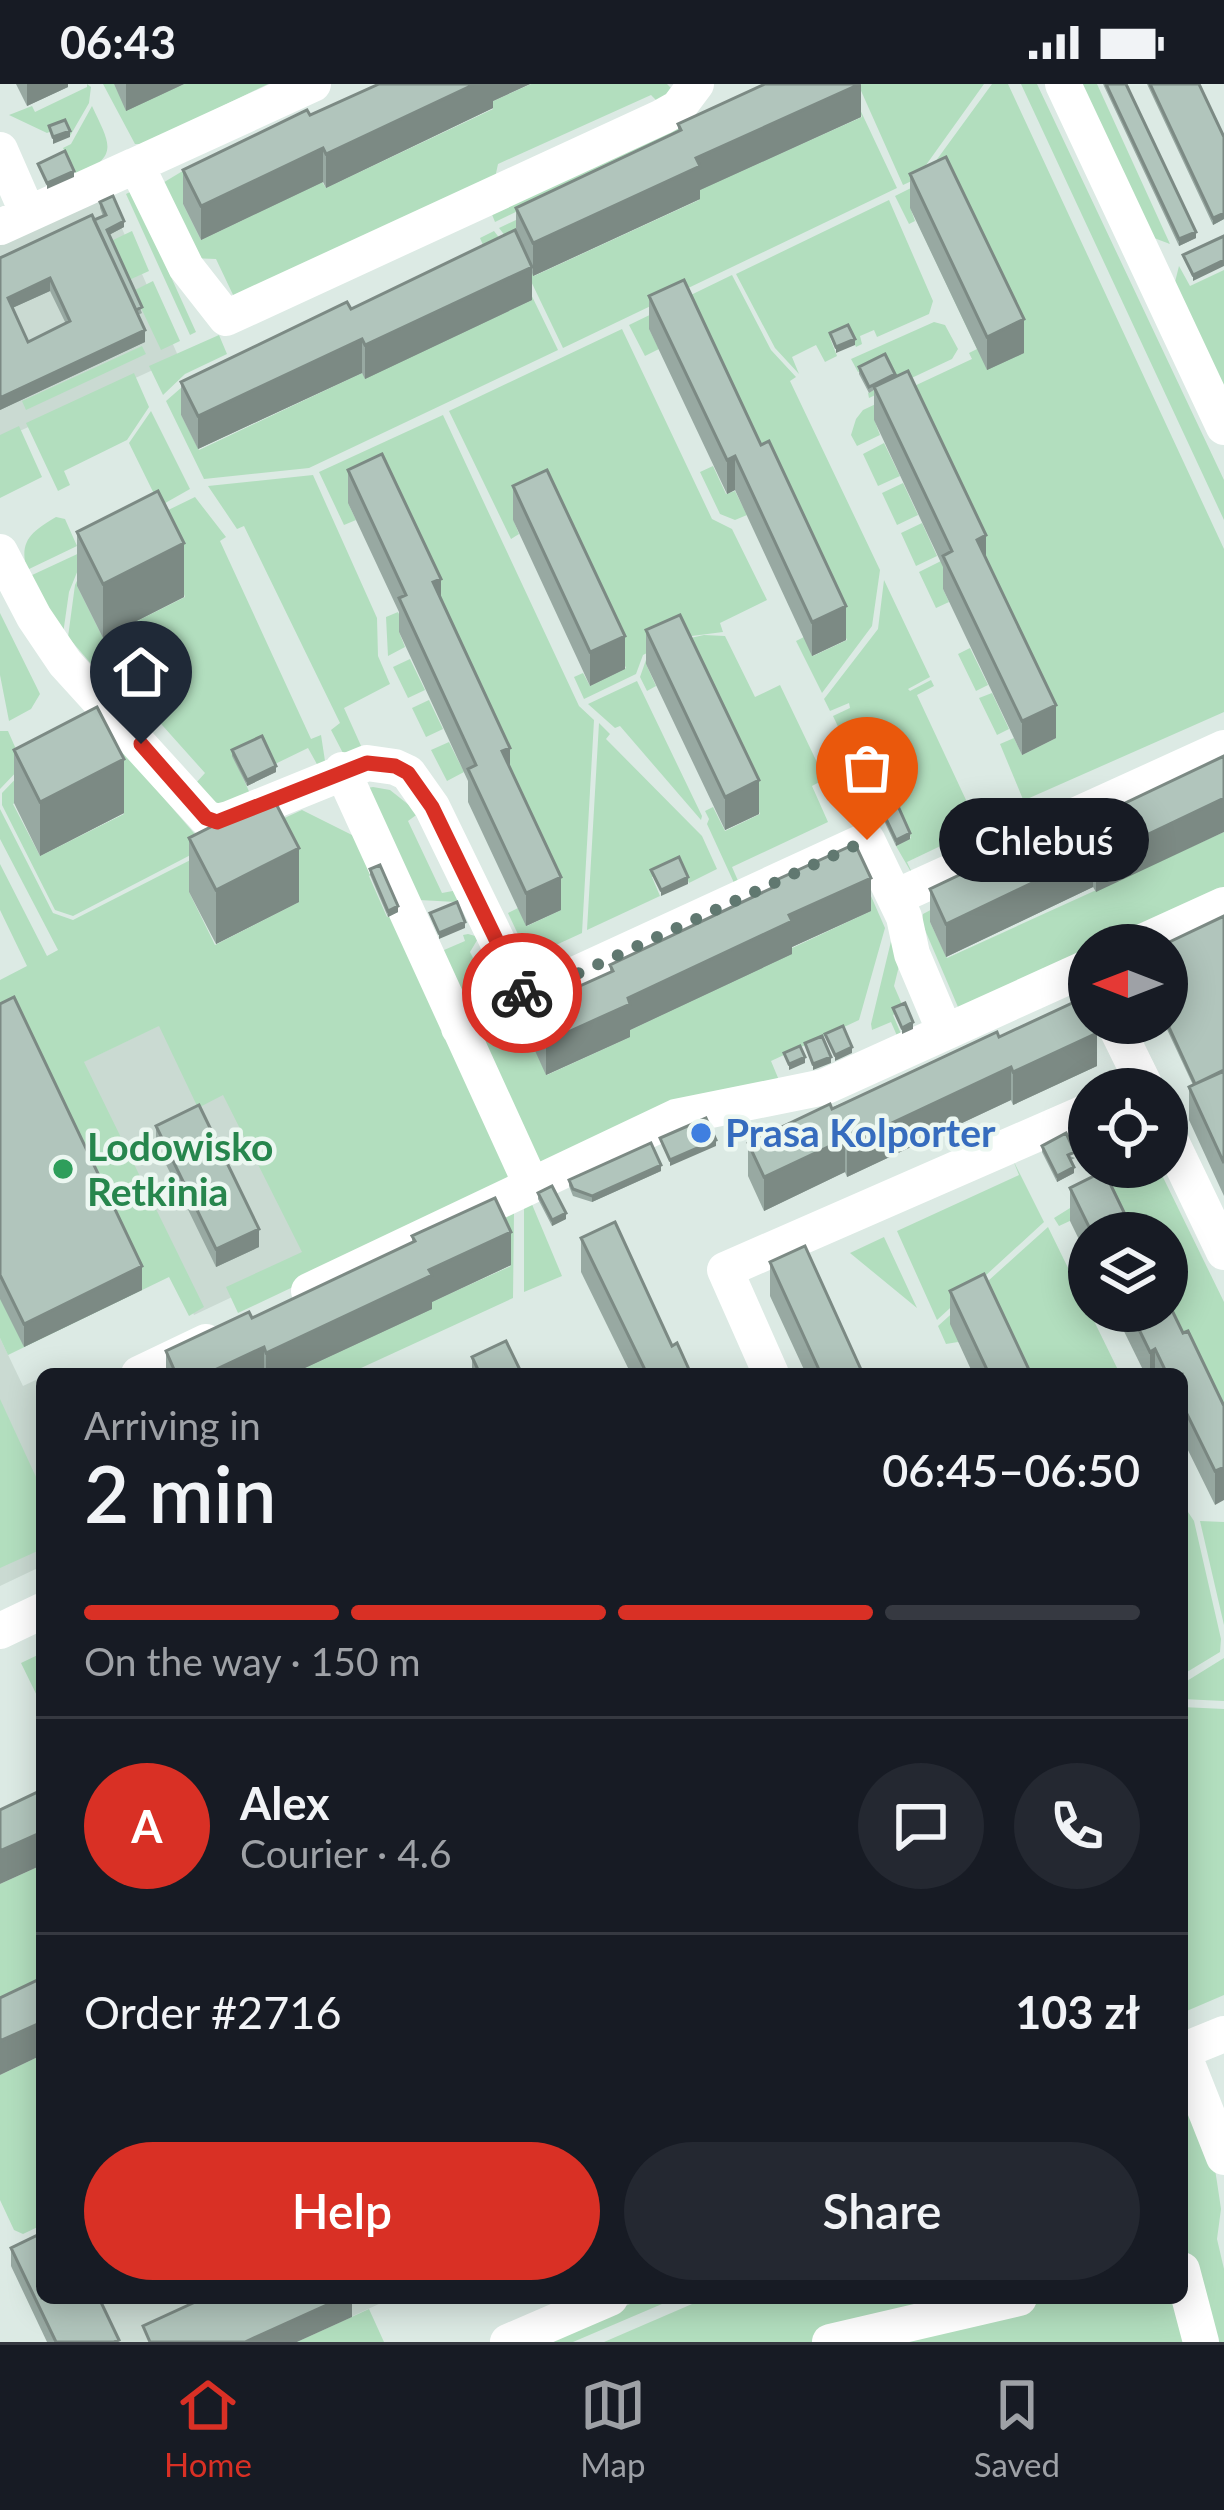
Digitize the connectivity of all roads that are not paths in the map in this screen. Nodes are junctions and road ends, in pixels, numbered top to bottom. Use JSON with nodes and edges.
{"nodes":[{"id":1,"x":696,"y":84,"type":"edge"},
{"id":2,"x":1063,"y":84,"type":"edge"},
{"id":3,"x":301,"y":86,"type":"edge"},
{"id":4,"x":0,"y":150,"type":"edge"},
{"id":5,"x":134,"y":166,"type":"junction"},
{"id":6,"x":14,"y":220,"type":"edge"},
{"id":7,"x":1224,"y":427,"type":"edge"},
{"id":8,"x":0,"y":552,"type":"edge"},
{"id":9,"x":1224,"y":748,"type":"edge"},
{"id":10,"x":342,"y":770,"type":"junction"},
{"id":11,"x":896,"y":897,"type":"junction"},
{"id":12,"x":1224,"y":904,"type":"edge"},
{"id":13,"x":1181,"y":924,"type":"edge"},
{"id":14,"x":1068,"y":976,"type":"edge"},
{"id":15,"x":525,"y":998,"type":"junction"},
{"id":16,"x":460,"y":1028,"type":"junction"},
{"id":17,"x":945,"y":1032,"type":"junction"},
{"id":18,"x":1068,"y":1121,"type":"edge"},
{"id":19,"x":1188,"y":1177,"type":"edge"},
{"id":20,"x":531,"y":1184,"type":"junction"},
{"id":21,"x":1224,"y":1252,"type":"edge"},
{"id":22,"x":278,"y":1306,"type":"edge"},
{"id":23,"x":236,"y":1327,"type":"edge"},
{"id":24,"x":151,"y":1368,"type":"edge"},
{"id":25,"x":768,"y":1368,"type":"edge"},
{"id":26,"x":36,"y":1615,"type":"edge"},
{"id":27,"x":0,"y":1631,"type":"edge"},
{"id":28,"x":1224,"y":2034,"type":"edge"},
{"id":29,"x":1188,"y":2049,"type":"edge"},
{"id":30,"x":1188,"y":2066,"type":"edge"},
{"id":31,"x":1224,"y":2157,"type":"edge"},
{"id":32,"x":1188,"y":2293,"type":"edge"},
{"id":33,"x":589,"y":2304,"type":"edge"},
{"id":34,"x":993,"y":2304,"type":"edge"},
{"id":35,"x":520,"y":2324,"type":"edge"},
{"id":36,"x":830,"y":2342,"type":"edge"},
{"id":37,"x":1201,"y":2342,"type":"edge"}],
"edges":[{"from":1,"to":5,"type":"street"},
{"from":2,"to":7,"type":"street"},
{"from":3,"to":5,"type":"street"},
{"from":4,"to":6,"type":"street"},
{"from":5,"to":6,"type":"street"},
{"from":8,"to":10,"type":"street"},
{"from":9,"to":11,"type":"street"},
{"from":10,"to":15,"type":"street"},
{"from":10,"to":16,"type":"street"},
{"from":11,"to":15,"type":"street"},
{"from":11,"to":17,"type":"street"},
{"from":12,"to":13,"type":"street"},
{"from":14,"to":17,"type":"street"},
{"from":15,"to":16,"type":"street"},
{"from":16,"to":20,"type":"street"},
{"from":17,"to":20,"type":"street"},
{"from":18,"to":25,"type":"street"},
{"from":19,"to":21,"type":"street"},
{"from":20,"to":22,"type":"street"},
{"from":23,"to":24,"type":"street"},
{"from":26,"to":27,"type":"street"},
{"from":28,"to":29,"type":"street"},
{"from":30,"to":31,"type":"street"},
{"from":32,"to":37,"type":"street"},
{"from":33,"to":35,"type":"street"},
{"from":34,"to":36,"type":"street"}]}
